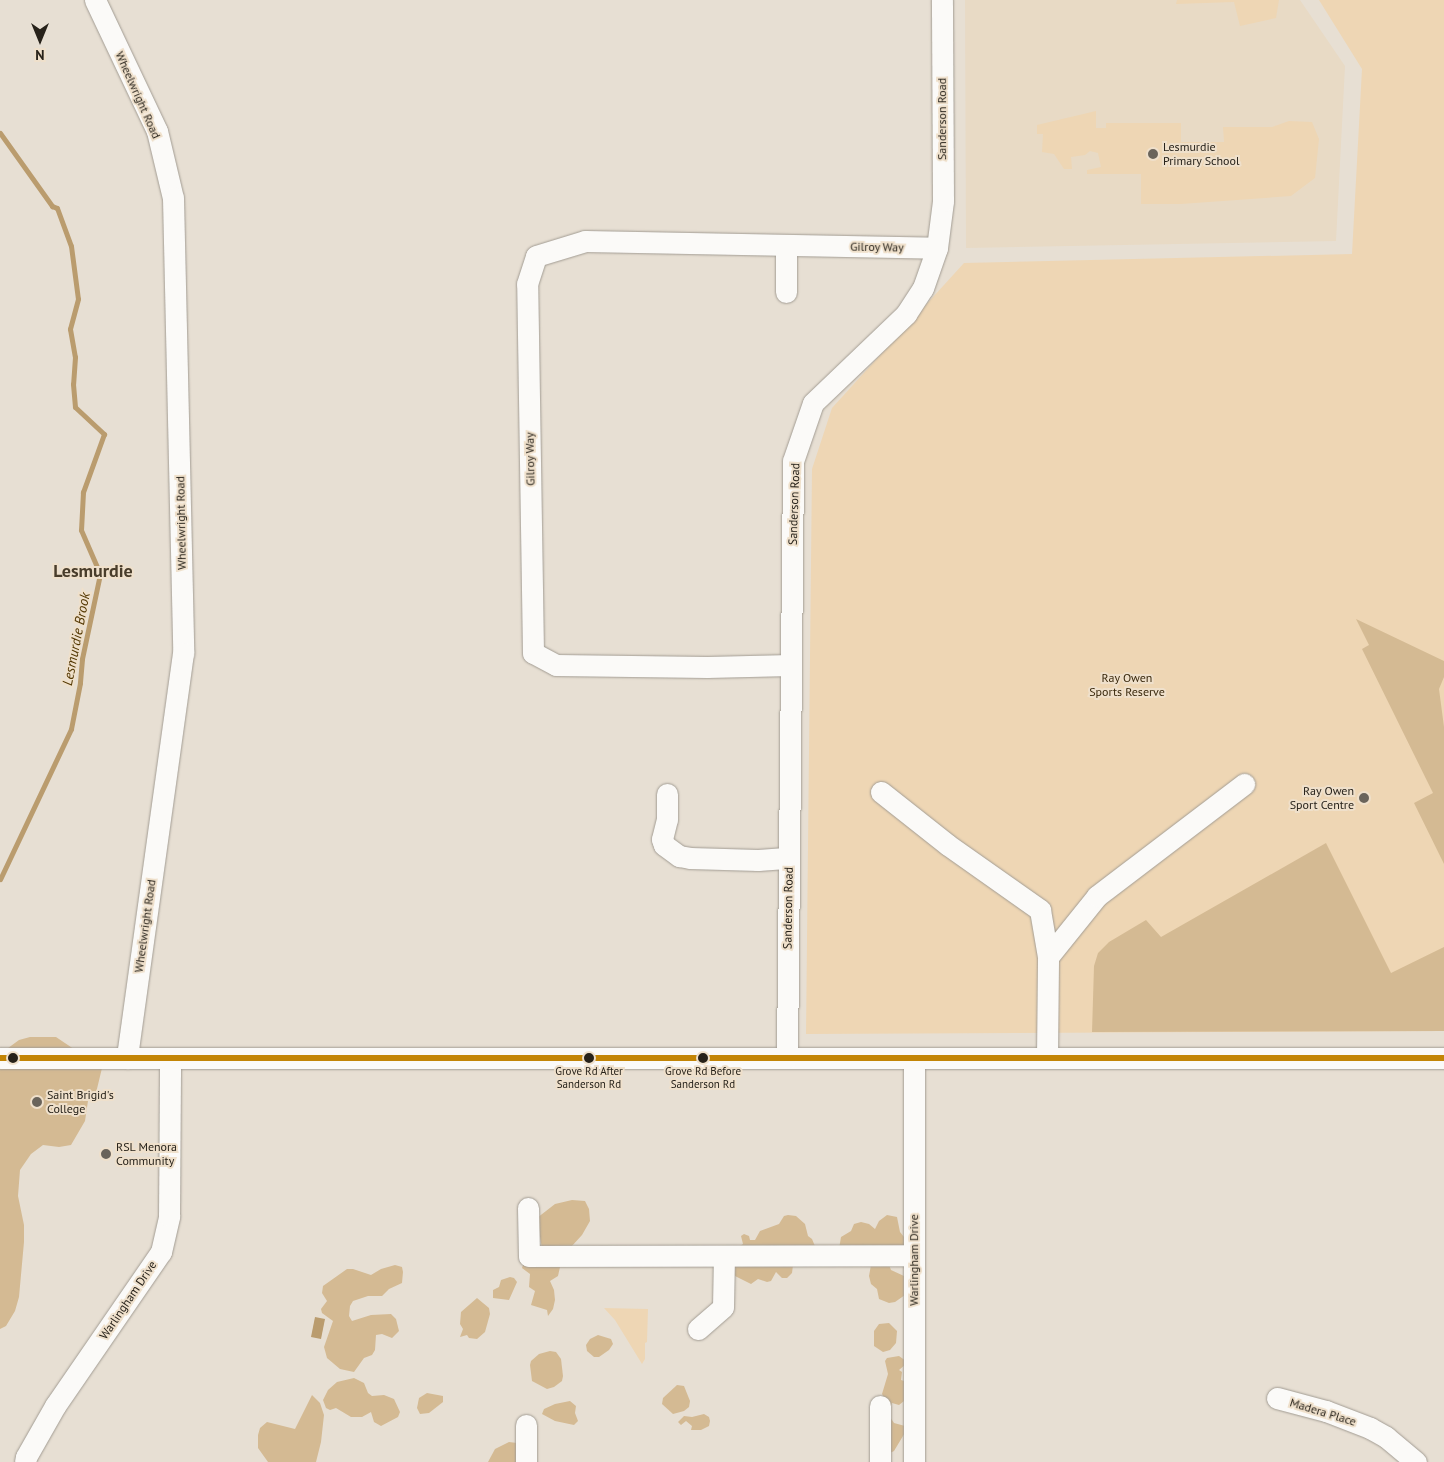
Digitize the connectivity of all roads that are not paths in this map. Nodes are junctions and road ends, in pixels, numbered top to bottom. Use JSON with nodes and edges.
{"nodes":[{"id":1,"x":95,"y":0,"type":"edge"},
{"id":2,"x":942,"y":0,"type":"edge"},
{"id":3,"x":786,"y":245,"type":"junction"},
{"id":4,"x":938,"y":248,"type":"junction"},
{"id":5,"x":786,"y":292,"type":"dead end"},
{"id":6,"x":791,"y":665,"type":"junction"},
{"id":7,"x":1244,"y":784,"type":"dead end"},
{"id":8,"x":881,"y":792,"type":"dead end"},
{"id":9,"x":667,"y":794,"type":"dead end"},
{"id":10,"x":789,"y":858,"type":"junction"},
{"id":11,"x":1048,"y":957,"type":"junction"},
{"id":12,"x":1047,"y":1057,"type":"junction"},
{"id":13,"x":0,"y":1058,"type":"edge"},
{"id":14,"x":127,"y":1058,"type":"junction"},
{"id":15,"x":170,"y":1058,"type":"junction"},
{"id":16,"x":787,"y":1058,"type":"junction"},
{"id":17,"x":914,"y":1058,"type":"junction"},
{"id":18,"x":1444,"y":1058,"type":"edge"},
{"id":19,"x":528,"y":1208,"type":"dead end"},
{"id":20,"x":914,"y":1255,"type":"junction"},
{"id":21,"x":724,"y":1256,"type":"junction"},
{"id":22,"x":698,"y":1329,"type":"dead end"},
{"id":23,"x":1277,"y":1398,"type":"dead end"},
{"id":24,"x":880,"y":1406,"type":"dead end"},
{"id":25,"x":526,"y":1425,"type":"dead end"},
{"id":26,"x":25,"y":1462,"type":"edge"},
{"id":27,"x":526,"y":1462,"type":"edge"},
{"id":28,"x":880,"y":1462,"type":"edge"},
{"id":29,"x":914,"y":1462,"type":"edge"},
{"id":30,"x":1416,"y":1462,"type":"edge"}],
"edges":[{"from":1,"to":14,"type":"street","name":"Wheelwright Road"},
{"from":2,"to":4,"type":"street","name":"Sanderson Road"},
{"from":3,"to":4,"type":"street","name":"Gilroy Way"},
{"from":3,"to":5,"type":"street"},
{"from":3,"to":6,"type":"street","name":"Gilroy Way"},
{"from":4,"to":6,"type":"street","name":"Sanderson Road"},
{"from":6,"to":10,"type":"street","name":"Sanderson Road"},
{"from":7,"to":11,"type":"street"},
{"from":8,"to":11,"type":"street"},
{"from":9,"to":10,"type":"street"},
{"from":10,"to":16,"type":"street","name":"Sanderson Road"},
{"from":11,"to":12,"type":"street"},
{"from":12,"to":17,"type":"street"},
{"from":12,"to":18,"type":"street"},
{"from":13,"to":14,"type":"street"},
{"from":14,"to":15,"type":"street"},
{"from":15,"to":16,"type":"street"},
{"from":15,"to":26,"type":"street","name":"Warlingham Drive"},
{"from":16,"to":17,"type":"street"},
{"from":17,"to":20,"type":"street","name":"Warlingham Drive"},
{"from":19,"to":21,"type":"street"},
{"from":20,"to":21,"type":"street"},
{"from":20,"to":29,"type":"street","name":"Warlingham Drive"},
{"from":21,"to":22,"type":"street"},
{"from":23,"to":30,"type":"street","name":"Madera Place"},
{"from":24,"to":28,"type":"street"},
{"from":25,"to":27,"type":"street"}]}
